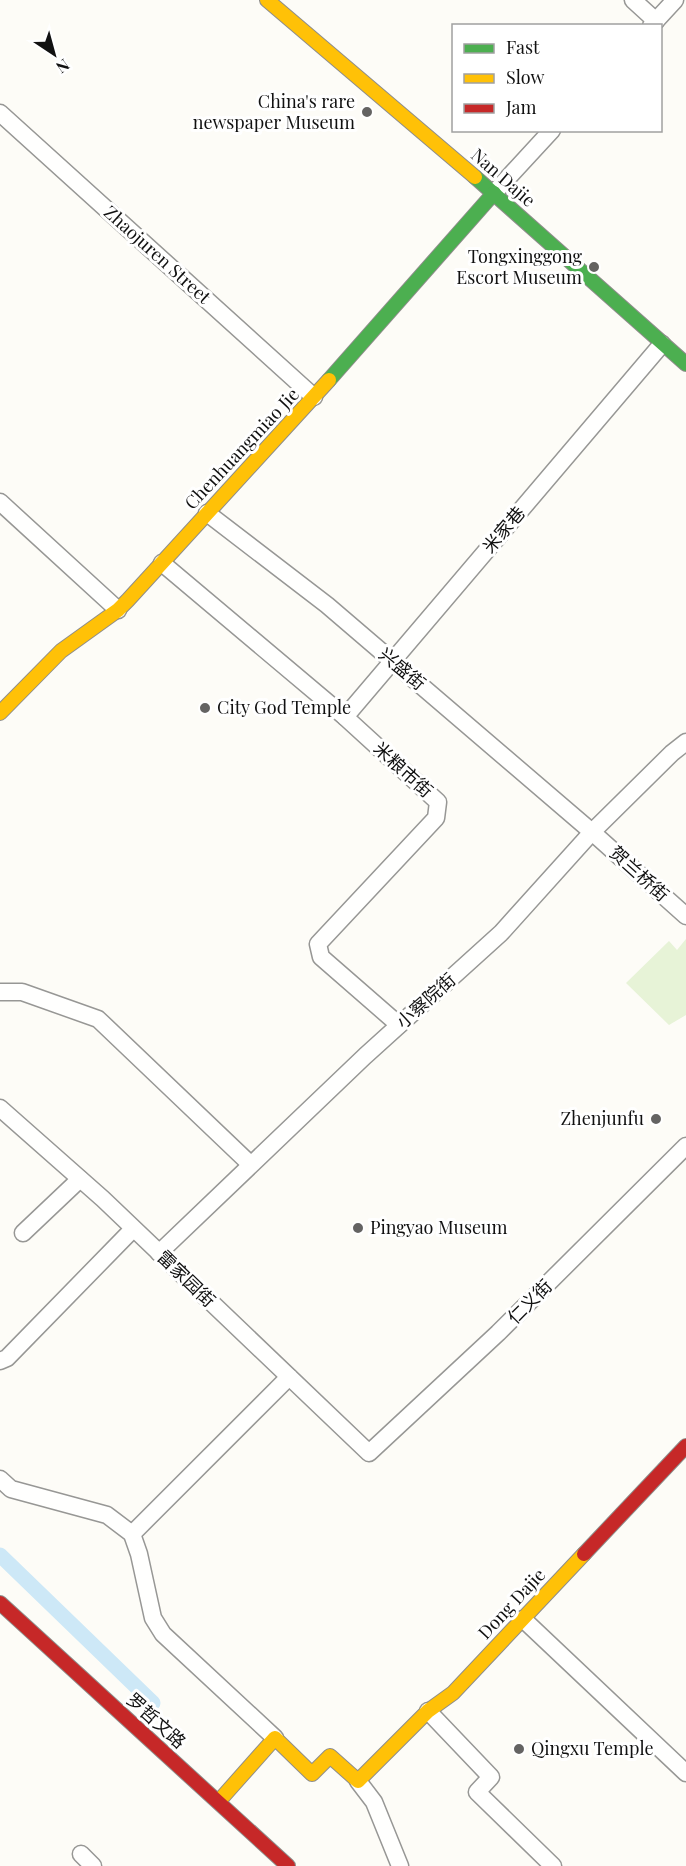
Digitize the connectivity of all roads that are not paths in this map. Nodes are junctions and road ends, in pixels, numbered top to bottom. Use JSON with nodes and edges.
{"nodes":[{"id":1,"x":267,"y":0,"type":"edge"},
{"id":2,"x":633,"y":0,"type":"edge"},
{"id":3,"x":675,"y":0,"type":"edge"},
{"id":4,"x":653,"y":23,"type":"edge"},
{"id":5,"x":1,"y":116,"type":"edge"},
{"id":6,"x":550,"y":132,"type":"edge"},
{"id":7,"x":494,"y":193,"type":"junction"},
{"id":8,"x":662,"y":344,"type":"junction"},
{"id":9,"x":686,"y":364,"type":"edge"},
{"id":10,"x":314,"y":397,"type":"junction"},
{"id":11,"x":0,"y":502,"type":"edge"},
{"id":12,"x":207,"y":513,"type":"junction"},
{"id":13,"x":162,"y":563,"type":"junction"},
{"id":14,"x":118,"y":610,"type":"junction"},
{"id":15,"x":393,"y":661,"type":"junction"},
{"id":16,"x":0,"y":713,"type":"edge"},
{"id":17,"x":345,"y":717,"type":"junction"},
{"id":18,"x":686,"y":742,"type":"edge"},
{"id":19,"x":592,"y":832,"type":"junction"},
{"id":20,"x":686,"y":916,"type":"edge"},
{"id":21,"x":0,"y":992,"type":"edge"},
{"id":22,"x":399,"y":1025,"type":"junction"},
{"id":23,"x":0,"y":1108,"type":"edge"},
{"id":24,"x":686,"y":1146,"type":"edge"},
{"id":25,"x":250,"y":1164,"type":"junction"},
{"id":26,"x":80,"y":1179,"type":"junction"},
{"id":27,"x":134,"y":1229,"type":"junction"},
{"id":28,"x":23,"y":1233,"type":"dead end"},
{"id":29,"x":159,"y":1253,"type":"junction"},
{"id":30,"x":0,"y":1361,"type":"edge"},
{"id":31,"x":289,"y":1377,"type":"junction"},
{"id":32,"x":686,"y":1446,"type":"edge"},
{"id":33,"x":369,"y":1453,"type":"joint"},
{"id":34,"x":0,"y":1479,"type":"edge"},
{"id":35,"x":132,"y":1534,"type":"junction"},
{"id":36,"x":0,"y":1603,"type":"edge"},
{"id":37,"x":523,"y":1619,"type":"junction"},
{"id":38,"x":428,"y":1711,"type":"junction"},
{"id":39,"x":275,"y":1738,"type":"junction"},
{"id":40,"x":686,"y":1773,"type":"edge"},
{"id":41,"x":358,"y":1781,"type":"junction"},
{"id":42,"x":219,"y":1801,"type":"junction"},
{"id":43,"x":288,"y":1866,"type":"edge"},
{"id":44,"x":400,"y":1866,"type":"edge"},
{"id":45,"x":553,"y":1866,"type":"edge"}],
"edges":[{"from":1,"to":7,"type":"street","name":"Nan Dajie"},
{"from":2,"to":4,"type":"street"},
{"from":3,"to":4,"type":"street"},
{"from":5,"to":10,"type":"street","name":"Zhaojuren Street"},
{"from":6,"to":7,"type":"street"},
{"from":7,"to":8,"type":"street","name":"Nan Dajie"},
{"from":7,"to":10,"type":"street","name":"Chenhuangmiao Jie"},
{"from":8,"to":9,"type":"street","name":"Nan Dajie"},
{"from":8,"to":15,"type":"street","name":"米家巷"},
{"from":10,"to":12,"type":"street","name":"Chenhuangmiao Jie"},
{"from":11,"to":14,"type":"street"},
{"from":12,"to":13,"type":"street","name":"Chenhuangmiao Jie"},
{"from":12,"to":15,"type":"street","name":"兴盛街"},
{"from":13,"to":14,"type":"street","name":"Chenhuangmiao Jie"},
{"from":13,"to":17,"type":"street","name":"米粮市街"},
{"from":14,"to":16,"type":"street","name":"Chenhuangmiao Jie"},
{"from":15,"to":17,"type":"street","name":"米家巷"},
{"from":15,"to":19,"type":"street","name":"兴盛街"},
{"from":17,"to":22,"type":"street","name":"米粮市街"},
{"from":18,"to":19,"type":"street","name":"小察院街"},
{"from":19,"to":20,"type":"street","name":"贺兰桥街"},
{"from":19,"to":22,"type":"street","name":"小察院街"},
{"from":21,"to":25,"type":"street"},
{"from":22,"to":25,"type":"street","name":"小察院街"},
{"from":23,"to":26,"type":"street","name":"雷家园街"},
{"from":24,"to":33,"type":"street","name":"仁义街"},
{"from":25,"to":29,"type":"street","name":"小察院街"},
{"from":26,"to":27,"type":"street","name":"雷家园街"},
{"from":26,"to":28,"type":"street"},
{"from":27,"to":29,"type":"street","name":"雷家园街"},
{"from":27,"to":30,"type":"street"},
{"from":29,"to":31,"type":"street","name":"雷家园街"},
{"from":31,"to":33,"type":"street","name":"雷家园街"},
{"from":31,"to":35,"type":"street"},
{"from":32,"to":37,"type":"street","name":"Dong Dajie"},
{"from":34,"to":35,"type":"street"},
{"from":35,"to":39,"type":"street"},
{"from":36,"to":42,"type":"street","name":"罗哲文路"},
{"from":37,"to":38,"type":"street","name":"Dong Dajie"},
{"from":37,"to":40,"type":"street"},
{"from":38,"to":41,"type":"street","name":"Dong Dajie"},
{"from":38,"to":45,"type":"street"},
{"from":39,"to":41,"type":"street"},
{"from":39,"to":42,"type":"street"},
{"from":41,"to":44,"type":"street"},
{"from":42,"to":43,"type":"street","name":"罗哲文路"}]}
